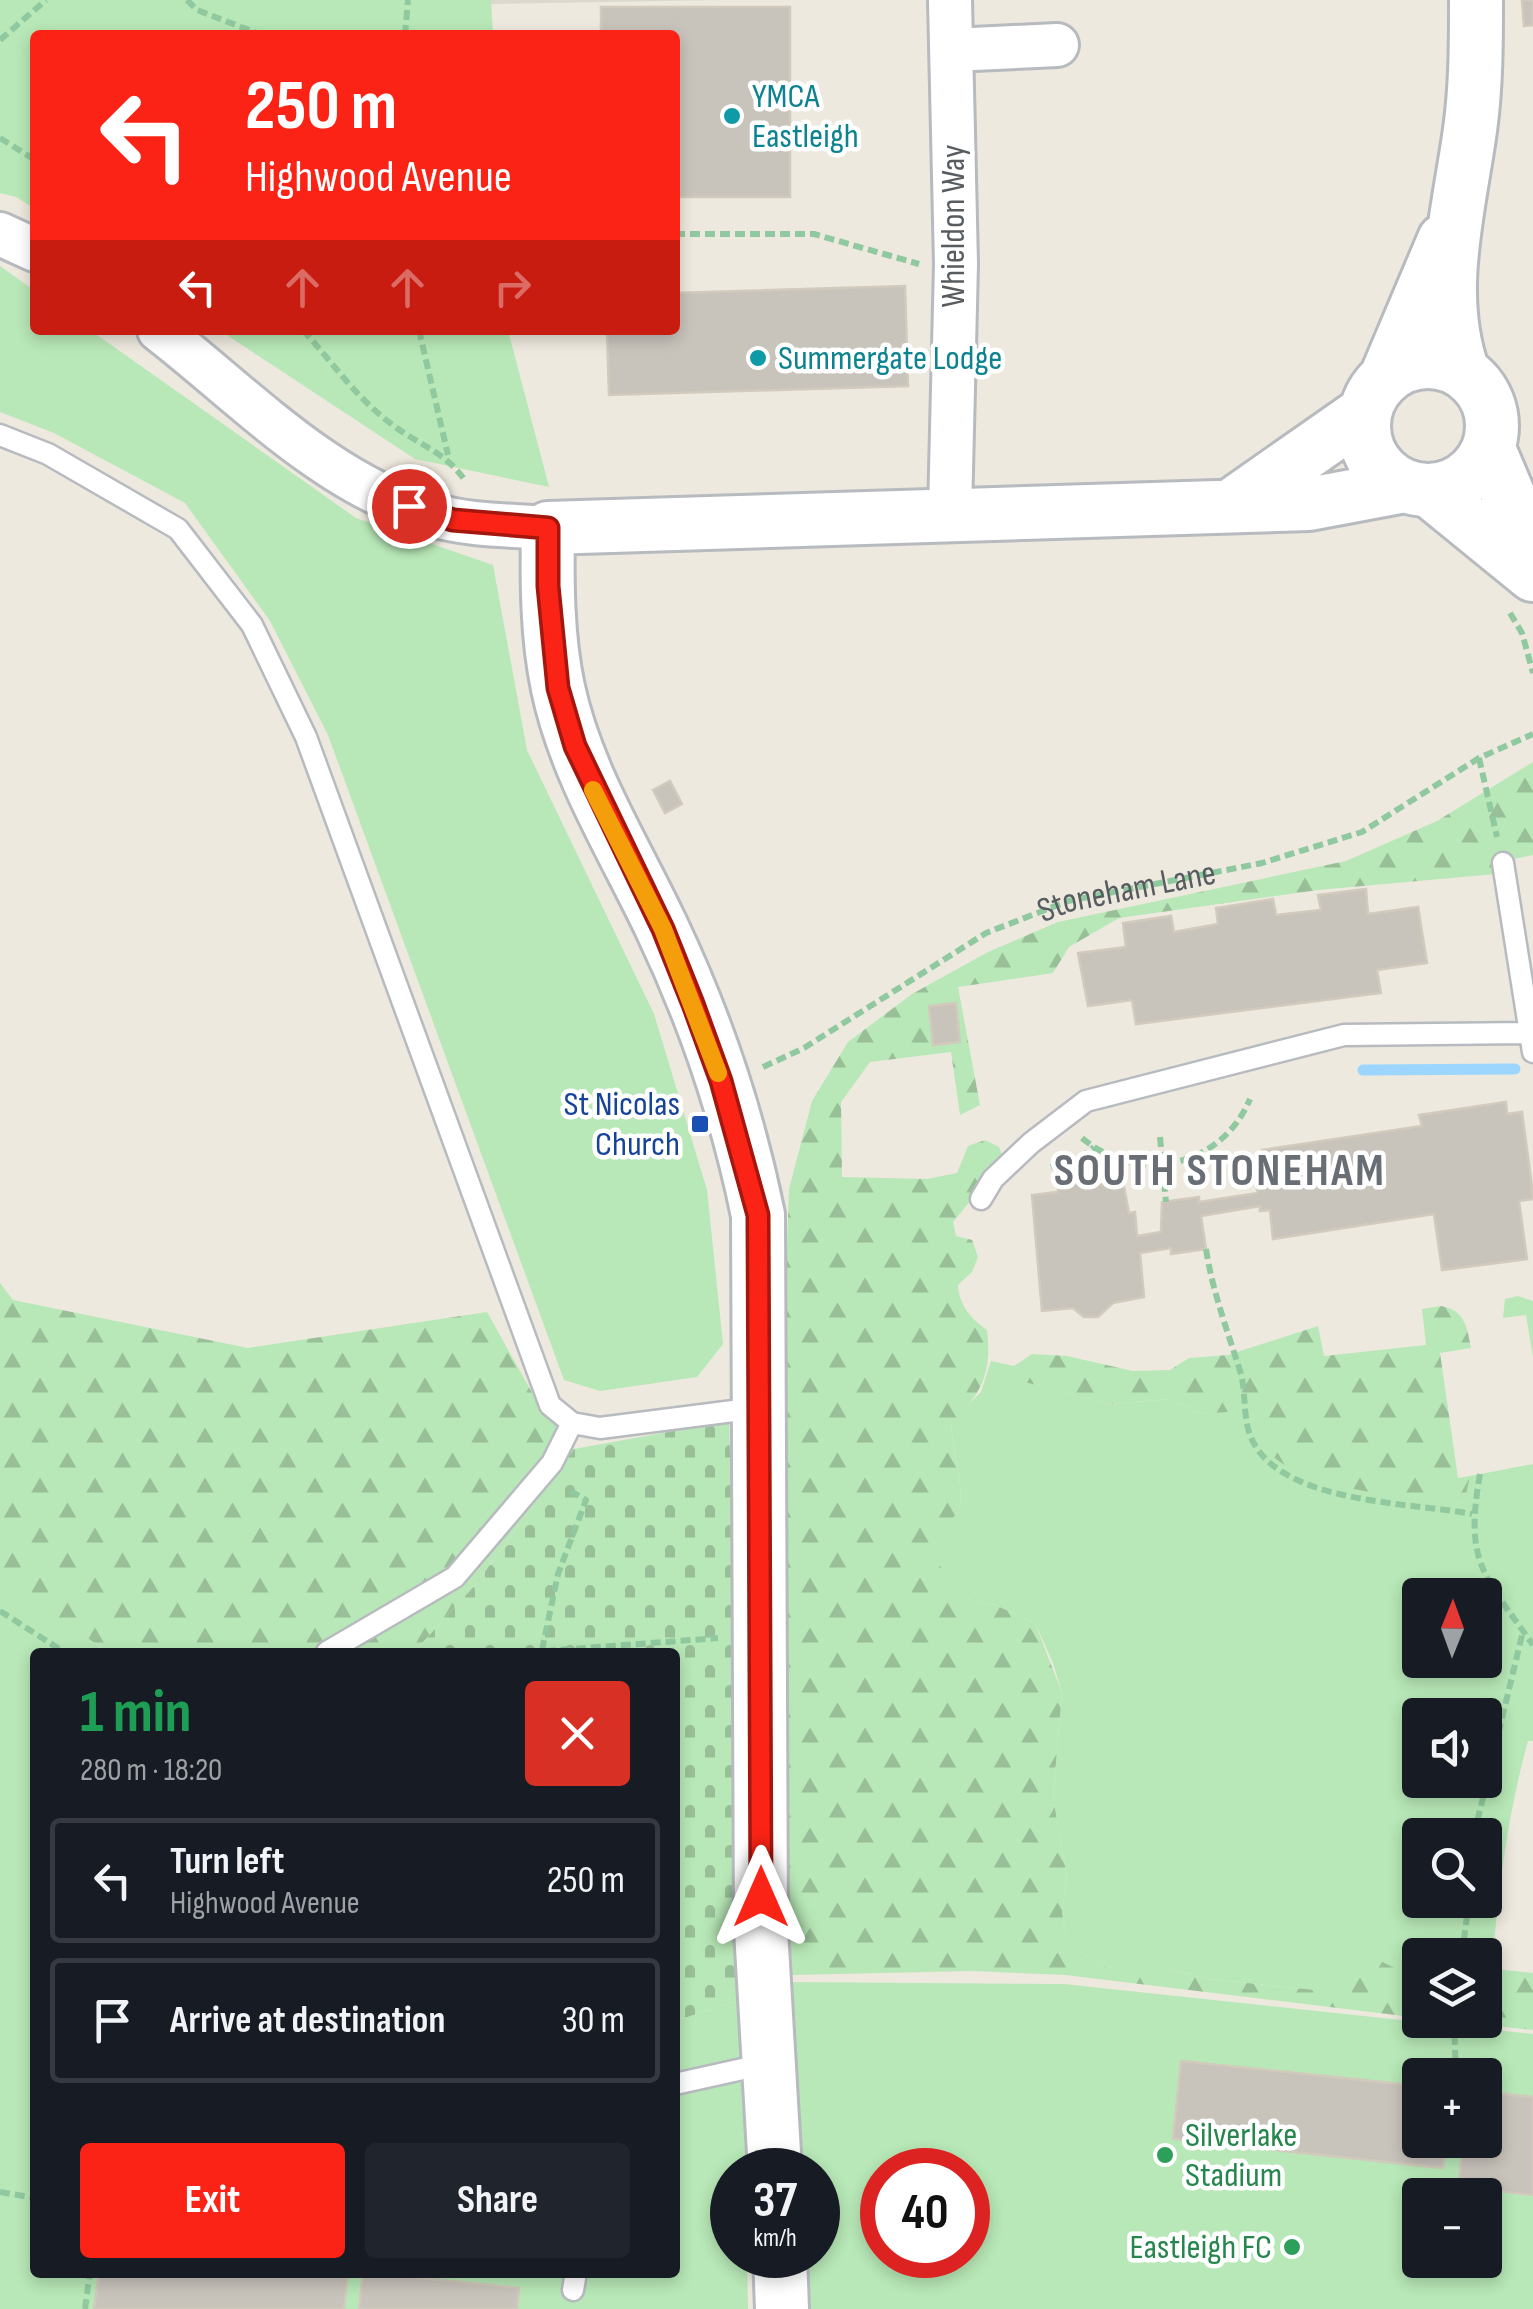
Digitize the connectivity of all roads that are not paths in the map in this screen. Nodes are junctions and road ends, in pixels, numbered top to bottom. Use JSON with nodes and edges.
{"nodes":[{"id":1,"x":950,"y":0,"type":"edge"},
{"id":2,"x":1476,"y":0,"type":"edge"},
{"id":3,"x":1057,"y":46,"type":"dead end"},
{"id":4,"x":952,"y":50,"type":"junction"},
{"id":5,"x":1453,"y":221,"type":"junction"},
{"id":6,"x":0,"y":234,"type":"edge"},
{"id":7,"x":30,"y":248,"type":"edge"},
{"id":8,"x":165,"y":335,"type":"edge"},
{"id":9,"x":1463,"y":372,"type":"junction"},
{"id":10,"x":1375,"y":395,"type":"junction"},
{"id":11,"x":0,"y":435,"type":"edge"},
{"id":12,"x":1489,"y":450,"type":"junction"},
{"id":13,"x":1417,"y":489,"type":"junction"},
{"id":14,"x":1235,"y":503,"type":"junction"},
{"id":15,"x":950,"y":512,"type":"junction"},
{"id":16,"x":548,"y":528,"type":"junction"},
{"id":17,"x":1533,"y":575,"type":"edge"},
{"id":18,"x":1503,"y":862,"type":"road end"},
{"id":19,"x":1532,"y":1039,"type":"edge"},
{"id":20,"x":981,"y":1199,"type":"dead end"},
{"id":21,"x":762,"y":1407,"type":"junction"},
{"id":22,"x":572,"y":1423,"type":"junction"},
{"id":23,"x":335,"y":1648,"type":"edge"},
{"id":24,"x":768,"y":2064,"type":"junction"},
{"id":25,"x":680,"y":2083,"type":"edge"},
{"id":26,"x":774,"y":2148,"type":"edge"},
{"id":27,"x":781,"y":2278,"type":"edge"},
{"id":28,"x":782,"y":2309,"type":"edge"}],
"edges":[{"from":1,"to":4,"type":"street","name":"Whieldon Way"},
{"from":2,"to":5,"type":"street"},
{"from":3,"to":4,"type":"street"},
{"from":4,"to":15,"type":"street","name":"Whieldon Way"},
{"from":5,"to":9,"type":"street"},
{"from":5,"to":10,"type":"street"},
{"from":6,"to":7,"type":"street"},
{"from":8,"to":16,"type":"street"},
{"from":9,"to":10,"type":"street"},
{"from":9,"to":12,"type":"street"},
{"from":10,"to":13,"type":"street"},
{"from":10,"to":14,"type":"street"},
{"from":11,"to":22,"type":"lane"},
{"from":12,"to":13,"type":"street"},
{"from":12,"to":17,"type":"street"},
{"from":13,"to":14,"type":"street"},
{"from":13,"to":17,"type":"street"},
{"from":14,"to":15,"type":"street"},
{"from":15,"to":16,"type":"street"},
{"from":16,"to":21,"type":"street"},
{"from":18,"to":19,"type":"lane"},
{"from":19,"to":20,"type":"lane"},
{"from":21,"to":22,"type":"lane"},
{"from":21,"to":24,"type":"street"},
{"from":22,"to":23,"type":"lane"},
{"from":24,"to":25,"type":"lane"},
{"from":24,"to":26,"type":"street"},
{"from":27,"to":28,"type":"street"}]}
